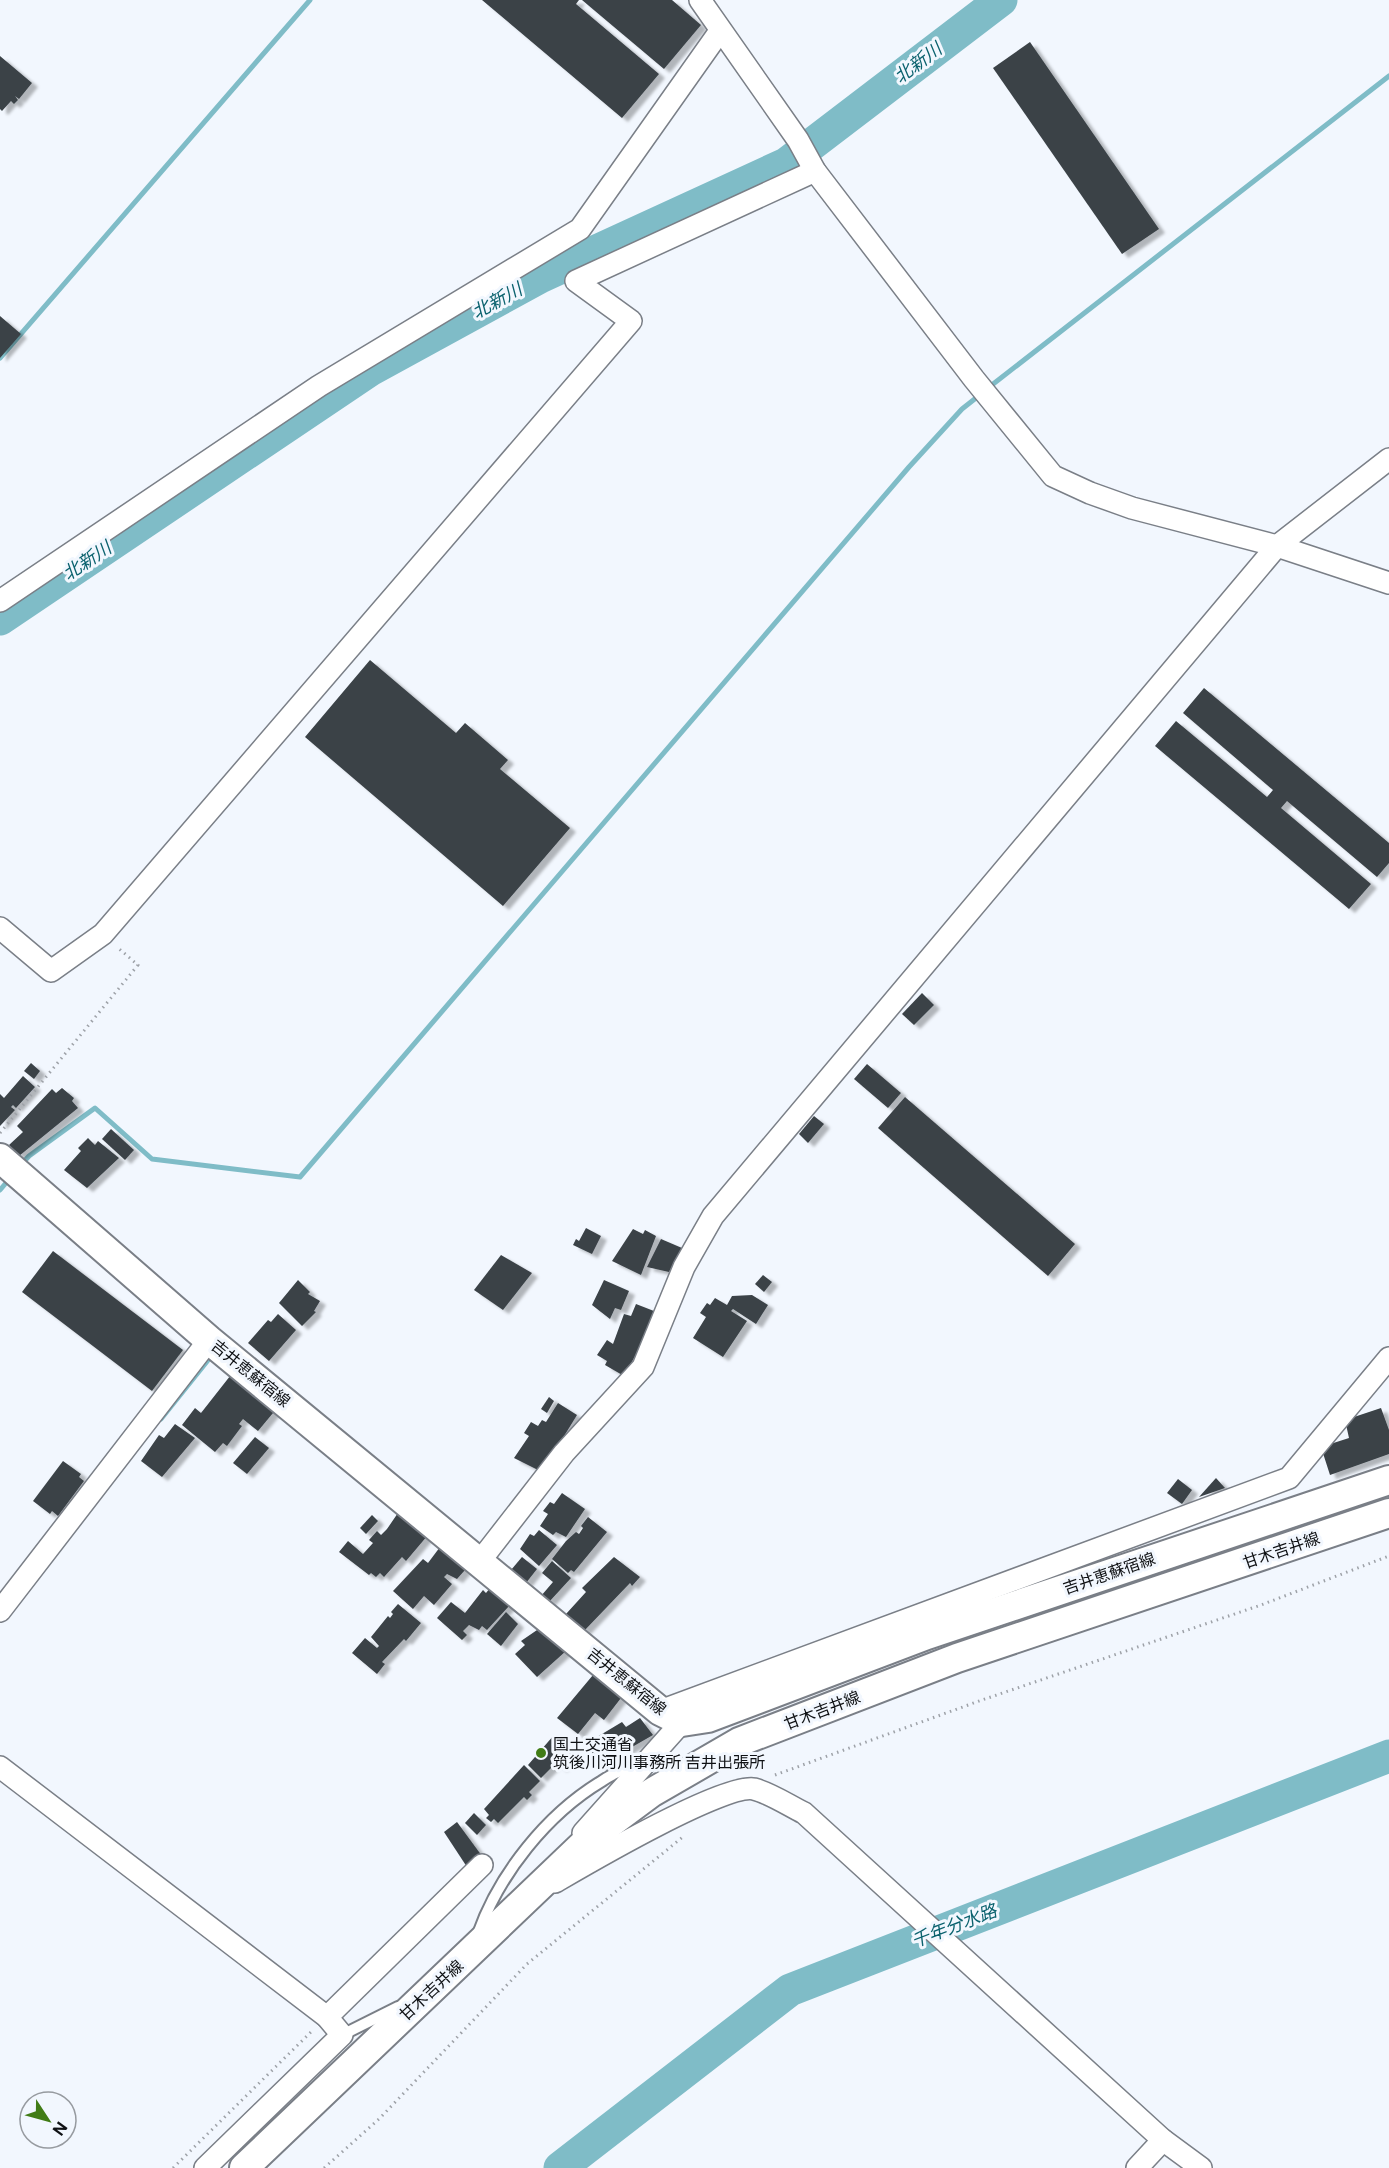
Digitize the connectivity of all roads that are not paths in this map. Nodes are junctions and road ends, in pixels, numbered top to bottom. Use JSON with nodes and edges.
{"nodes":[{"id":1,"x":700,"y":0,"type":"edge"},
{"id":2,"x":720,"y":31,"type":"junction"},
{"id":3,"x":815,"y":171,"type":"junction"},
{"id":4,"x":1389,"y":459,"type":"edge"},
{"id":5,"x":1276,"y":546,"type":"junction"},
{"id":6,"x":1389,"y":583,"type":"edge"},
{"id":7,"x":0,"y":601,"type":"edge"},
{"id":8,"x":0,"y":927,"type":"edge"},
{"id":9,"x":10,"y":1166,"type":"edge"},
{"id":10,"x":209,"y":1340,"type":"junction"},
{"id":11,"x":1389,"y":1359,"type":"edge"},
{"id":12,"x":1389,"y":1480,"type":"edge"},
{"id":13,"x":1389,"y":1513,"type":"edge"},
{"id":14,"x":480,"y":1561,"type":"junction"},
{"id":15,"x":0,"y":1611,"type":"edge"},
{"id":16,"x":671,"y":1716,"type":"junction"},
{"id":17,"x":651,"y":1757,"type":"junction"},
{"id":18,"x":0,"y":1767,"type":"edge"},
{"id":19,"x":482,"y":1865,"type":"dead end"},
{"id":20,"x":520,"y":1902,"type":"junction"},
{"id":21,"x":471,"y":1953,"type":"junction"},
{"id":22,"x":431,"y":1990,"type":"junction"},
{"id":23,"x":327,"y":2017,"type":"junction"},
{"id":24,"x":342,"y":2035,"type":"junction"},
{"id":25,"x":1163,"y":2140,"type":"junction"},
{"id":26,"x":205,"y":2168,"type":"edge"},
{"id":27,"x":244,"y":2168,"type":"edge"},
{"id":28,"x":1137,"y":2168,"type":"edge"},
{"id":29,"x":1201,"y":2168,"type":"edge"}],
"edges":[{"from":1,"to":2,"type":"street"},
{"from":2,"to":3,"type":"street"},
{"from":2,"to":7,"type":"street"},
{"from":3,"to":5,"type":"street"},
{"from":3,"to":8,"type":"street"},
{"from":4,"to":5,"type":"street"},
{"from":5,"to":6,"type":"street"},
{"from":5,"to":14,"type":"street"},
{"from":9,"to":10,"type":"main road","name":"吉井恵蘇宿線"},
{"from":10,"to":14,"type":"main road","name":"吉井恵蘇宿線"},
{"from":10,"to":15,"type":"street"},
{"from":11,"to":16,"type":"street"},
{"from":12,"to":16,"type":"main road","name":"吉井恵蘇宿線"},
{"from":13,"to":20,"type":"main road","name":"甘木吉井線"},
{"from":14,"to":16,"type":"main road","name":"吉井恵蘇宿線"},
{"from":16,"to":17,"type":"street"},
{"from":17,"to":20,"type":"street"},
{"from":17,"to":21,"type":"lane"},
{"from":18,"to":23,"type":"street"},
{"from":19,"to":23,"type":"street"},
{"from":20,"to":21,"type":"main road","name":"甘木吉井線"},
{"from":20,"to":25,"type":"street"},
{"from":21,"to":22,"type":"main road","name":"甘木吉井線"},
{"from":22,"to":24,"type":"lane"},
{"from":22,"to":27,"type":"main road","name":"甘木吉井線"},
{"from":23,"to":24,"type":"street"},
{"from":24,"to":26,"type":"street"},
{"from":25,"to":28,"type":"street"},
{"from":25,"to":29,"type":"street"}]}
